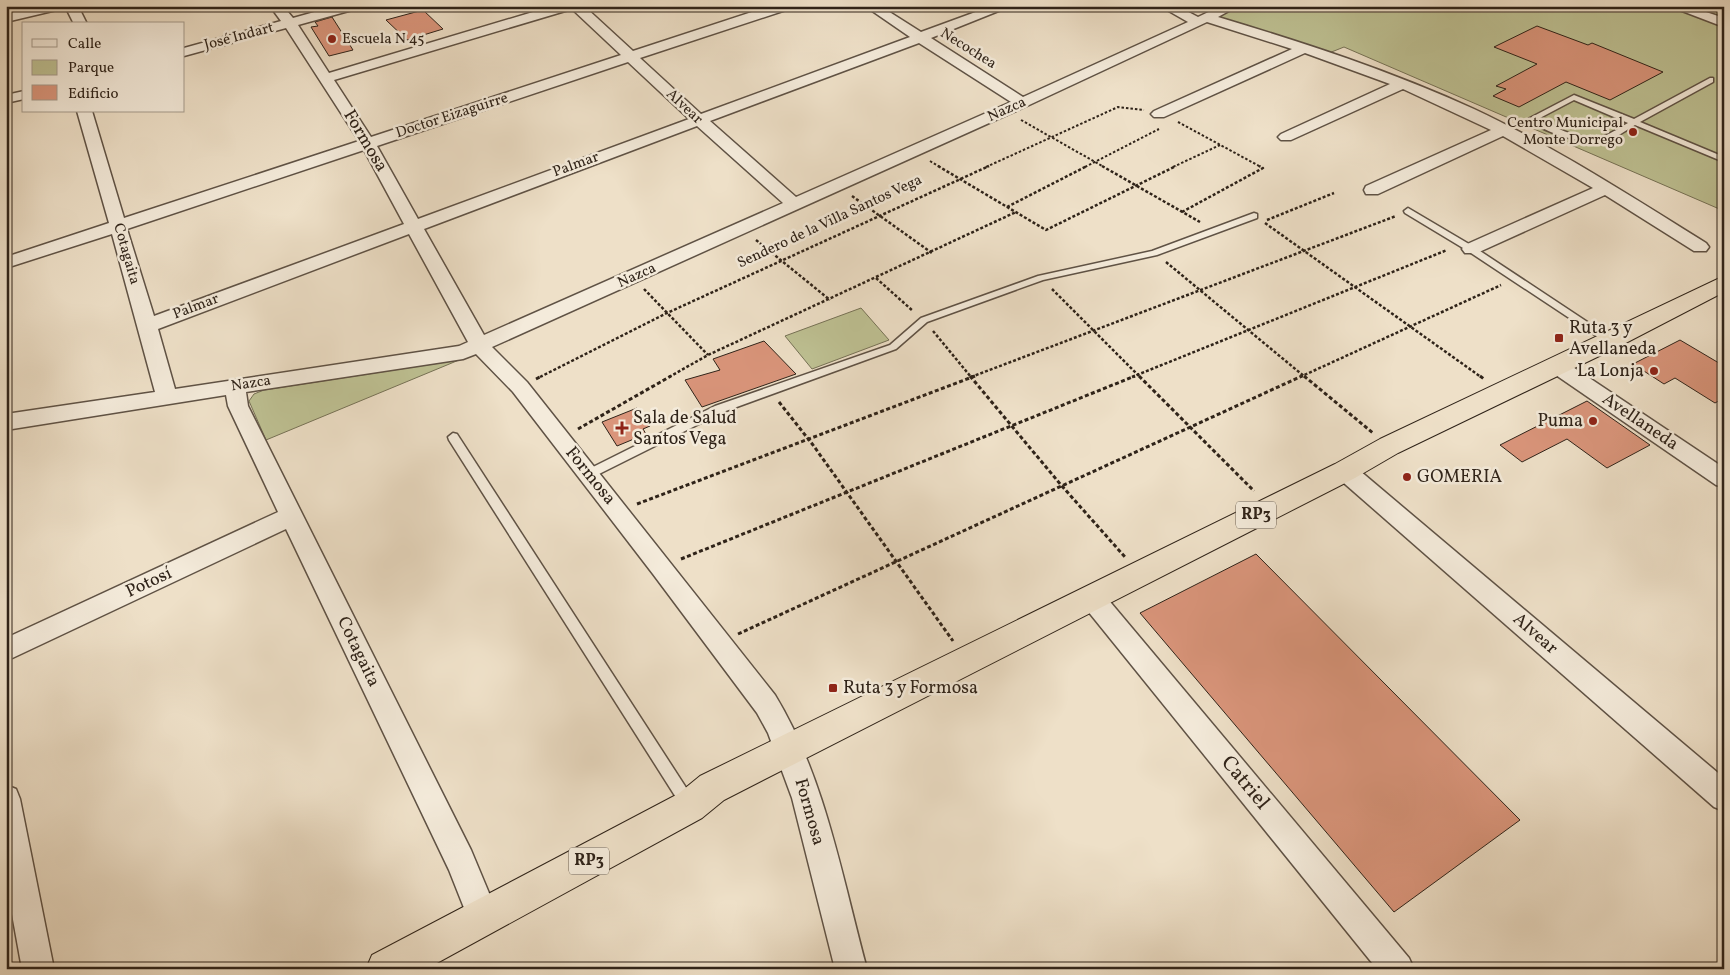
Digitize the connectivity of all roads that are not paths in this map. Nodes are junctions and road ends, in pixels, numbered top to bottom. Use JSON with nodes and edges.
{"nodes":[{"id":1,"x":56,"y":6,"type":"edge"},
{"id":2,"x":71,"y":6,"type":"edge"},
{"id":3,"x":276,"y":6,"type":"edge"},
{"id":4,"x":351,"y":6,"type":"edge"},
{"id":5,"x":568,"y":6,"type":"edge"},
{"id":6,"x":576,"y":6,"type":"edge"},
{"id":7,"x":784,"y":6,"type":"edge"},
{"id":8,"x":871,"y":6,"type":"edge"},
{"id":9,"x":1005,"y":6,"type":"edge"},
{"id":10,"x":1166,"y":6,"type":"edge"},
{"id":11,"x":1232,"y":6,"type":"edge"},
{"id":12,"x":1675,"y":6,"type":"edge"},
{"id":13,"x":6,"y":18,"type":"edge"},
{"id":14,"x":1201,"y":20,"type":"junction"},
{"id":15,"x":80,"y":22,"type":"edge"},
{"id":16,"x":290,"y":23,"type":"junction"},
{"id":17,"x":1724,"y":23,"type":"edge"},
{"id":18,"x":920,"y":38,"type":"junction"},
{"id":19,"x":1305,"y":48,"type":"junction"},
{"id":20,"x":185,"y":52,"type":"edge"},
{"id":21,"x":631,"y":57,"type":"junction"},
{"id":22,"x":327,"y":78,"type":"junction"},
{"id":23,"x":1710,"y":80,"type":"dead end"},
{"id":24,"x":1403,"y":84,"type":"junction"},
{"id":25,"x":22,"y":95,"type":"edge"},
{"id":26,"x":6,"y":99,"type":"edge"},
{"id":27,"x":1022,"y":103,"type":"junction"},
{"id":28,"x":84,"y":112,"type":"edge"},
{"id":29,"x":698,"y":120,"type":"junction"},
{"id":30,"x":1159,"y":121,"type":"road end"},
{"id":31,"x":1635,"y":122,"type":"junction"},
{"id":32,"x":1503,"y":130,"type":"junction"},
{"id":33,"x":1286,"y":137,"type":"dead end"},
{"id":34,"x":368,"y":144,"type":"junction"},
{"id":35,"x":1724,"y":160,"type":"edge"},
{"id":36,"x":1606,"y":188,"type":"junction"},
{"id":37,"x":1372,"y":190,"type":"dead end"},
{"id":38,"x":795,"y":205,"type":"junction"},
{"id":39,"x":1408,"y":211,"type":"road end"},
{"id":40,"x":1254,"y":216,"type":"road end"},
{"id":41,"x":414,"y":225,"type":"junction"},
{"id":42,"x":118,"y":226,"type":"junction"},
{"id":43,"x":1467,"y":246,"type":"junction"},
{"id":44,"x":1700,"y":247,"type":"dead end"},
{"id":45,"x":6,"y":263,"type":"edge"},
{"id":46,"x":1724,"y":284,"type":"edge"},
{"id":47,"x":147,"y":326,"type":"junction"},
{"id":48,"x":1610,"y":341,"type":"junction"},
{"id":49,"x":480,"y":346,"type":"junction"},
{"id":50,"x":1557,"y":366,"type":"junction"},
{"id":51,"x":235,"y":387,"type":"junction"},
{"id":52,"x":166,"y":397,"type":"junction"},
{"id":53,"x":6,"y":422,"type":"edge"},
{"id":54,"x":453,"y":437,"type":"dead end"},
{"id":55,"x":1345,"y":470,"type":"junction"},
{"id":56,"x":589,"y":474,"type":"junction"},
{"id":57,"x":1724,"y":479,"type":"edge"},
{"id":58,"x":292,"y":516,"type":"junction"},
{"id":59,"x":1092,"y":598,"type":"junction"},
{"id":60,"x":6,"y":650,"type":"edge"},
{"id":61,"x":789,"y":748,"type":"junction"},
{"id":62,"x":1724,"y":797,"type":"edge"},
{"id":63,"x":6,"y":800,"type":"edge"},
{"id":64,"x":690,"y":806,"type":"junction"},
{"id":65,"x":484,"y":917,"type":"junction"},
{"id":66,"x":38,"y":969,"type":"edge"},
{"id":67,"x":386,"y":969,"type":"edge"},
{"id":68,"x":851,"y":969,"type":"edge"},
{"id":69,"x":1398,"y":969,"type":"edge"}],
"edges":[{"from":1,"to":13,"type":"street"},
{"from":2,"to":15,"type":"street"},
{"from":3,"to":16,"type":"street","name":"Formosa"},
{"from":4,"to":16,"type":"street","name":"José Indart"},
{"from":5,"to":22,"type":"street"},
{"from":6,"to":21,"type":"street","name":"Alvear"},
{"from":7,"to":21,"type":"street","name":"Doctor Eizaguirre"},
{"from":8,"to":18,"type":"street","name":"Necochea"},
{"from":9,"to":18,"type":"street","name":"Palmar"},
{"from":10,"to":14,"type":"street"},
{"from":11,"to":14,"type":"street","name":"Nazca"},
{"from":12,"to":17,"type":"street"},
{"from":14,"to":19,"type":"street"},
{"from":14,"to":27,"type":"street","name":"Nazca"},
{"from":16,"to":20,"type":"street","name":"José Indart"},
{"from":16,"to":22,"type":"street","name":"Formosa"},
{"from":18,"to":27,"type":"street","name":"Necochea"},
{"from":18,"to":29,"type":"street","name":"Palmar"},
{"from":19,"to":24,"type":"street"},
{"from":19,"to":30,"type":"street"},
{"from":21,"to":29,"type":"street","name":"Alvear"},
{"from":21,"to":34,"type":"street","name":"Doctor Eizaguirre"},
{"from":22,"to":34,"type":"street","name":"Formosa"},
{"from":23,"to":31,"type":"lane"},
{"from":24,"to":32,"type":"street"},
{"from":24,"to":33,"type":"street"},
{"from":25,"to":26,"type":"street"},
{"from":27,"to":38,"type":"street","name":"Nazca"},
{"from":28,"to":42,"type":"street","name":"Cotagaita"},
{"from":29,"to":38,"type":"street","name":"Alvear"},
{"from":29,"to":41,"type":"street","name":"Palmar"},
{"from":31,"to":31,"type":"lane"},
{"from":31,"to":35,"type":"lane"},
{"from":32,"to":36,"type":"street"},
{"from":32,"to":37,"type":"street"},
{"from":34,"to":41,"type":"street","name":"Formosa"},
{"from":34,"to":42,"type":"street","name":"Doctor Eizaguirre"},
{"from":36,"to":43,"type":"street"},
{"from":36,"to":44,"type":"street"},
{"from":38,"to":49,"type":"street","name":"Nazca"},
{"from":39,"to":43,"type":"lane"},
{"from":40,"to":56,"type":"lane"},
{"from":41,"to":47,"type":"street","name":"Palmar"},
{"from":41,"to":49,"type":"street","name":"Formosa"},
{"from":42,"to":45,"type":"street","name":"Doctor Eizaguirre"},
{"from":42,"to":47,"type":"street","name":"Cotagaita"},
{"from":43,"to":48,"type":"lane"},
{"from":46,"to":48,"type":"highway","number":"RP3"},
{"from":47,"to":52,"type":"street","name":"Cotagaita"},
{"from":48,"to":50,"type":"highway","number":"RP3"},
{"from":49,"to":51,"type":"street","name":"Nazca"},
{"from":49,"to":56,"type":"street","name":"Formosa"},
{"from":50,"to":55,"type":"highway","number":"RP3"},
{"from":50,"to":57,"type":"street","name":"Avellaneda"},
{"from":51,"to":52,"type":"street","name":"Nazca"},
{"from":51,"to":58,"type":"street","name":"Cotagaita"},
{"from":52,"to":53,"type":"street","name":"Nazca"},
{"from":54,"to":64,"type":"lane"},
{"from":55,"to":59,"type":"highway","number":"RP3"},
{"from":55,"to":62,"type":"street","name":"Alvear"},
{"from":56,"to":61,"type":"street","name":"Formosa"},
{"from":58,"to":60,"type":"street","name":"Potosí"},
{"from":58,"to":65,"type":"street","name":"Cotagaita"},
{"from":59,"to":61,"type":"highway","number":"RP3"},
{"from":59,"to":69,"type":"street","name":"Catriel"},
{"from":61,"to":64,"type":"highway","number":"RP3"},
{"from":61,"to":68,"type":"street","name":"Formosa"},
{"from":63,"to":66,"type":"street"},
{"from":64,"to":65,"type":"highway","number":"RP3"},
{"from":65,"to":67,"type":"highway","number":"RP3"}]}
